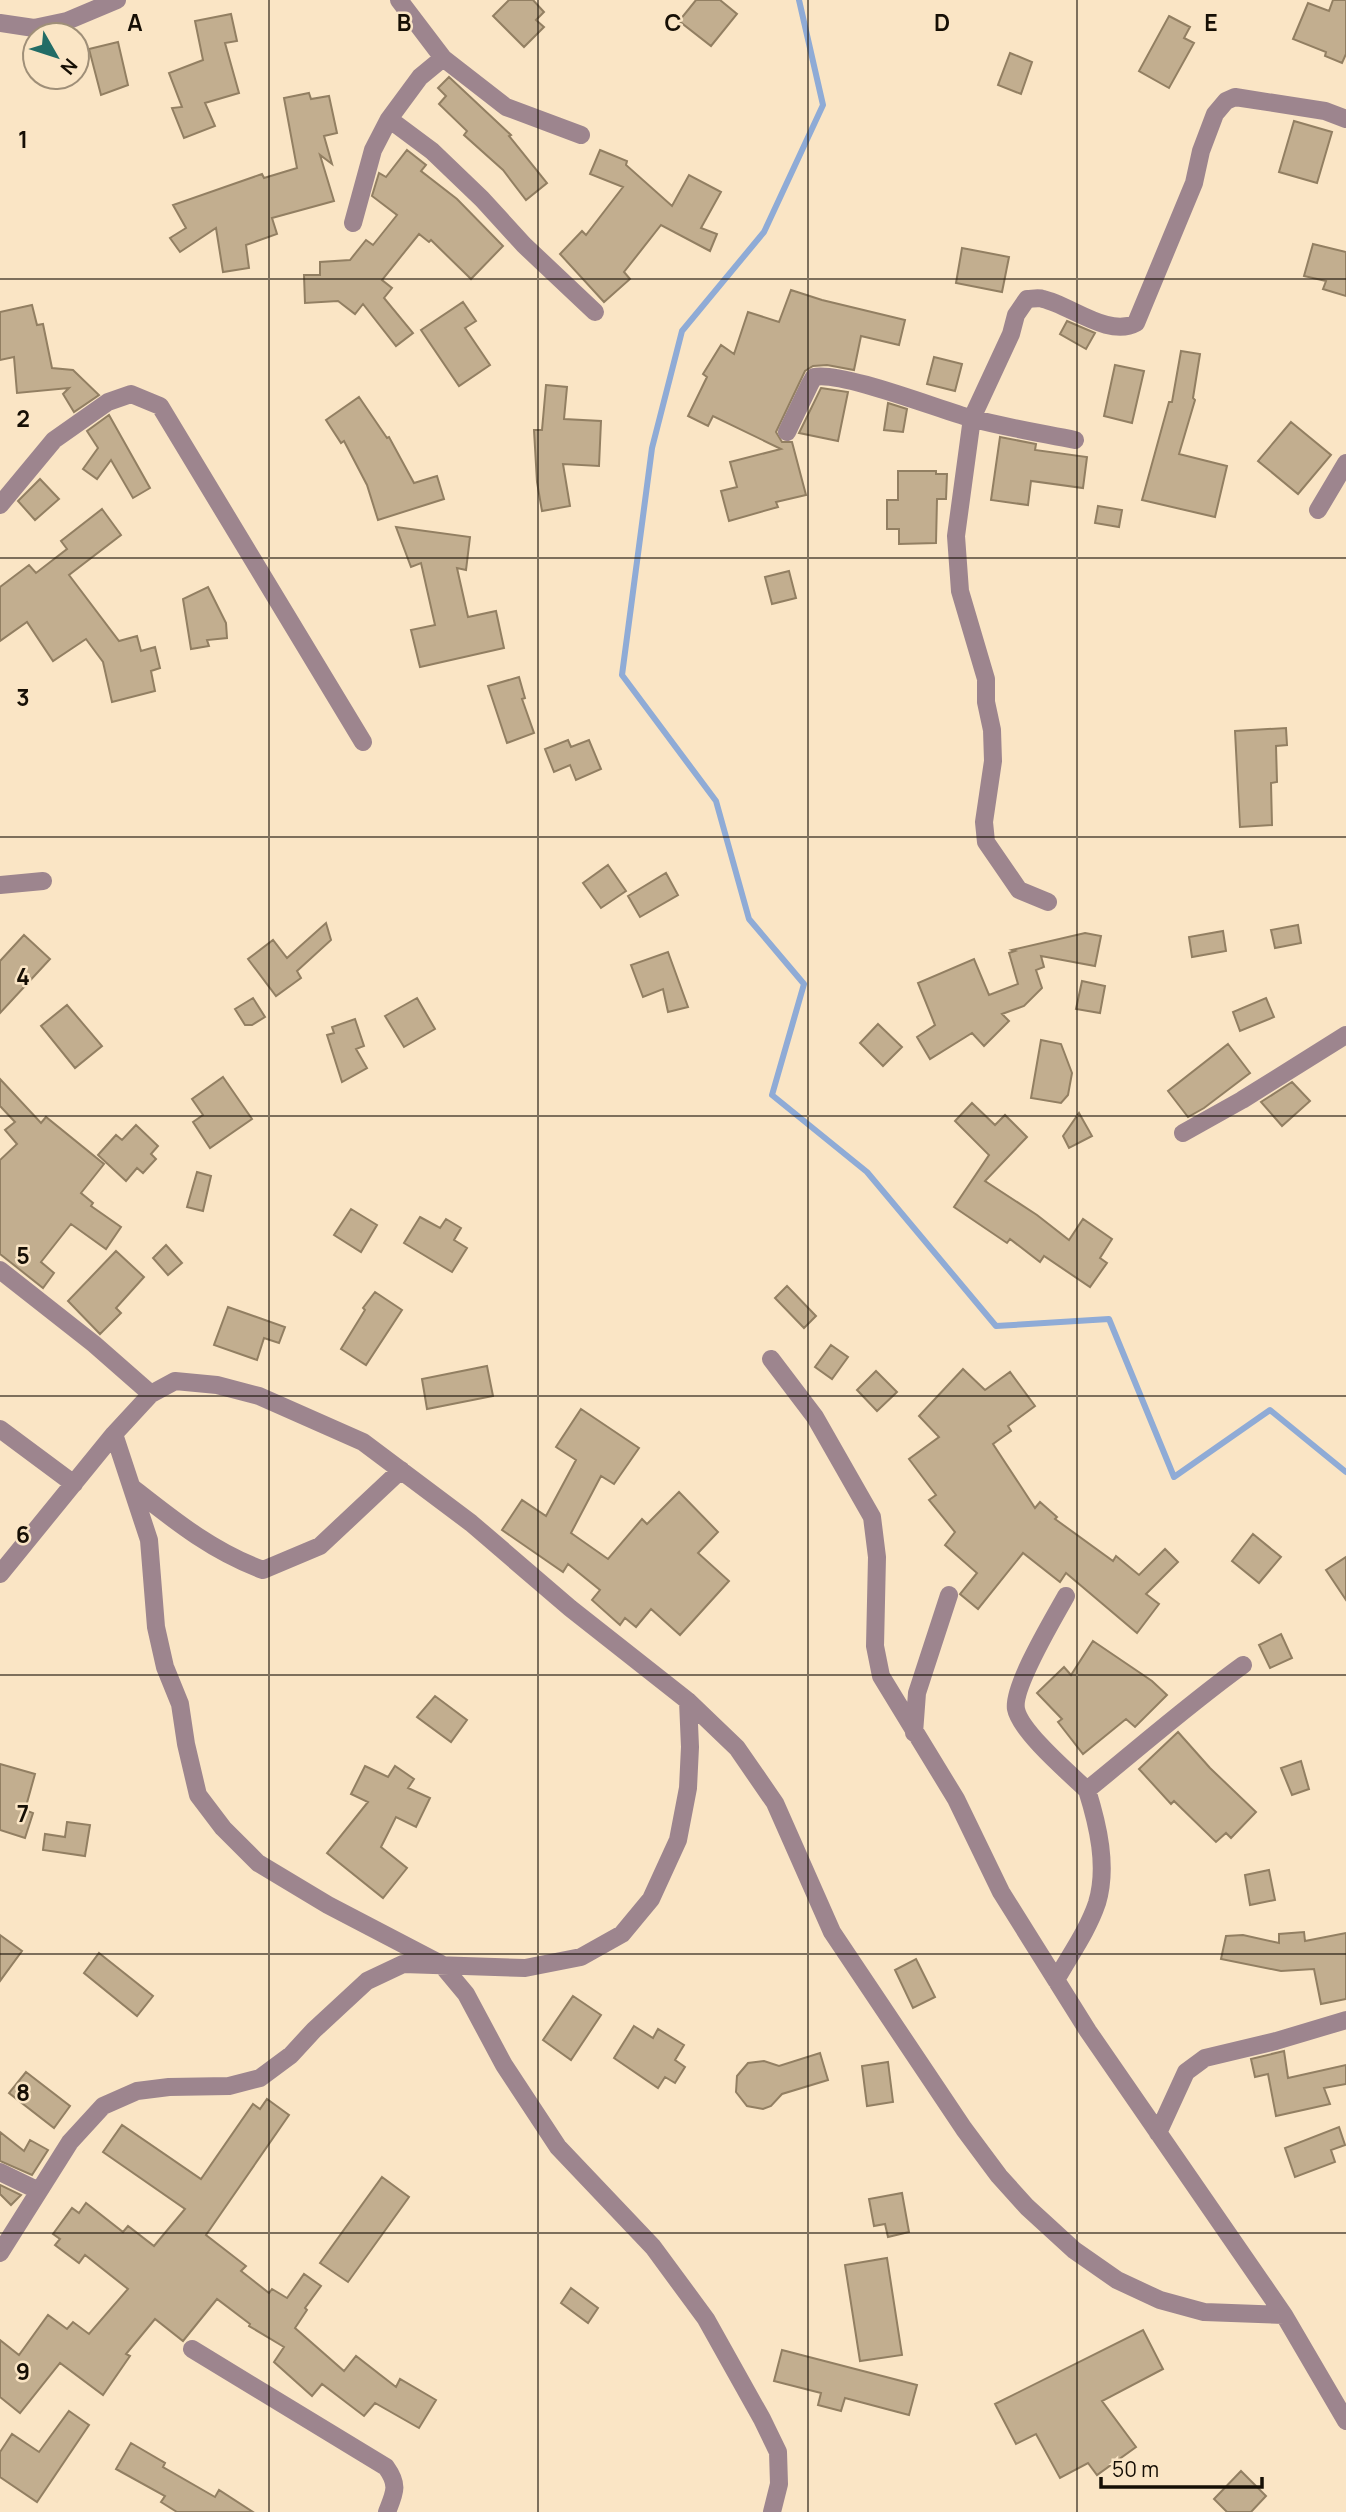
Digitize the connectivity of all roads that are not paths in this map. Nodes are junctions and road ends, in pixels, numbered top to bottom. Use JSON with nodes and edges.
{"nodes":[{"id":1,"x":117,"y":0,"type":"edge"},
{"id":2,"x":399,"y":0,"type":"edge"},
{"id":3,"x":0,"y":23,"type":"edge"},
{"id":4,"x":443,"y":58,"type":"junction"},
{"id":5,"x":388,"y":118,"type":"junction"},
{"id":6,"x":1346,"y":119,"type":"edge"},
{"id":7,"x":581,"y":135,"type":"dead end"},
{"id":8,"x":353,"y":223,"type":"dead end"},
{"id":9,"x":595,"y":312,"type":"dead end"},
{"id":10,"x":972,"y":418,"type":"junction"},
{"id":11,"x":787,"y":432,"type":"dead end"},
{"id":12,"x":1075,"y":440,"type":"dead end"},
{"id":13,"x":1346,"y":463,"type":"edge"},
{"id":14,"x":0,"y":505,"type":"edge"},
{"id":15,"x":1318,"y":510,"type":"dead end"},
{"id":16,"x":363,"y":742,"type":"dead end"},
{"id":17,"x":43,"y":881,"type":"dead end"},
{"id":18,"x":0,"y":885,"type":"edge"},
{"id":19,"x":1048,"y":902,"type":"dead end"},
{"id":20,"x":1346,"y":1035,"type":"edge"},
{"id":21,"x":1182,"y":1133,"type":"dead end"},
{"id":22,"x":0,"y":1270,"type":"edge"},
{"id":23,"x":771,"y":1359,"type":"dead end"},
{"id":24,"x":151,"y":1394,"type":"junction"},
{"id":25,"x":0,"y":1429,"type":"edge"},
{"id":26,"x":114,"y":1434,"type":"junction"},
{"id":27,"x":401,"y":1470,"type":"junction"},
{"id":28,"x":74,"y":1484,"type":"junction"},
{"id":29,"x":133,"y":1488,"type":"junction"},
{"id":30,"x":0,"y":1574,"type":"edge"},
{"id":31,"x":949,"y":1595,"type":"dead end"},
{"id":32,"x":1066,"y":1596,"type":"dead end"},
{"id":33,"x":1243,"y":1665,"type":"dead end"},
{"id":34,"x":688,"y":1701,"type":"junction"},
{"id":35,"x":914,"y":1733,"type":"junction"},
{"id":36,"x":1087,"y":1790,"type":"junction"},
{"id":37,"x":441,"y":1964,"type":"junction"},
{"id":38,"x":1056,"y":1980,"type":"junction"},
{"id":39,"x":1346,"y":2020,"type":"edge"},
{"id":40,"x":1158,"y":2133,"type":"junction"},
{"id":41,"x":0,"y":2172,"type":"edge"},
{"id":42,"x":39,"y":2191,"type":"junction"},
{"id":43,"x":0,"y":2253,"type":"edge"},
{"id":44,"x":1284,"y":2315,"type":"junction"},
{"id":45,"x":192,"y":2349,"type":"dead end"},
{"id":46,"x":1346,"y":2421,"type":"edge"},
{"id":47,"x":387,"y":2512,"type":"edge"},
{"id":48,"x":772,"y":2512,"type":"edge"}],
"edges":[{"from":1,"to":3,"type":"street"},
{"from":2,"to":4,"type":"street"},
{"from":4,"to":5,"type":"street"},
{"from":4,"to":7,"type":"street"},
{"from":5,"to":8,"type":"street"},
{"from":5,"to":9,"type":"street"},
{"from":6,"to":10,"type":"street"},
{"from":10,"to":11,"type":"street"},
{"from":10,"to":12,"type":"street"},
{"from":10,"to":19,"type":"street"},
{"from":13,"to":15,"type":"street"},
{"from":14,"to":16,"type":"street"},
{"from":17,"to":18,"type":"street"},
{"from":20,"to":21,"type":"street"},
{"from":22,"to":24,"type":"street"},
{"from":23,"to":35,"type":"street"},
{"from":24,"to":26,"type":"street"},
{"from":24,"to":27,"type":"street"},
{"from":25,"to":28,"type":"street"},
{"from":26,"to":28,"type":"street"},
{"from":26,"to":29,"type":"street"},
{"from":27,"to":29,"type":"street"},
{"from":27,"to":34,"type":"street"},
{"from":28,"to":30,"type":"street"},
{"from":29,"to":37,"type":"street"},
{"from":31,"to":35,"type":"street"},
{"from":32,"to":36,"type":"street"},
{"from":33,"to":36,"type":"street"},
{"from":34,"to":37,"type":"street"},
{"from":34,"to":44,"type":"street"},
{"from":35,"to":38,"type":"street"},
{"from":36,"to":38,"type":"street"},
{"from":37,"to":42,"type":"street"},
{"from":37,"to":48,"type":"street"},
{"from":38,"to":40,"type":"street"},
{"from":39,"to":40,"type":"street"},
{"from":40,"to":44,"type":"street"},
{"from":41,"to":42,"type":"street"},
{"from":42,"to":43,"type":"street"},
{"from":44,"to":46,"type":"street"},
{"from":45,"to":47,"type":"street"}]}
